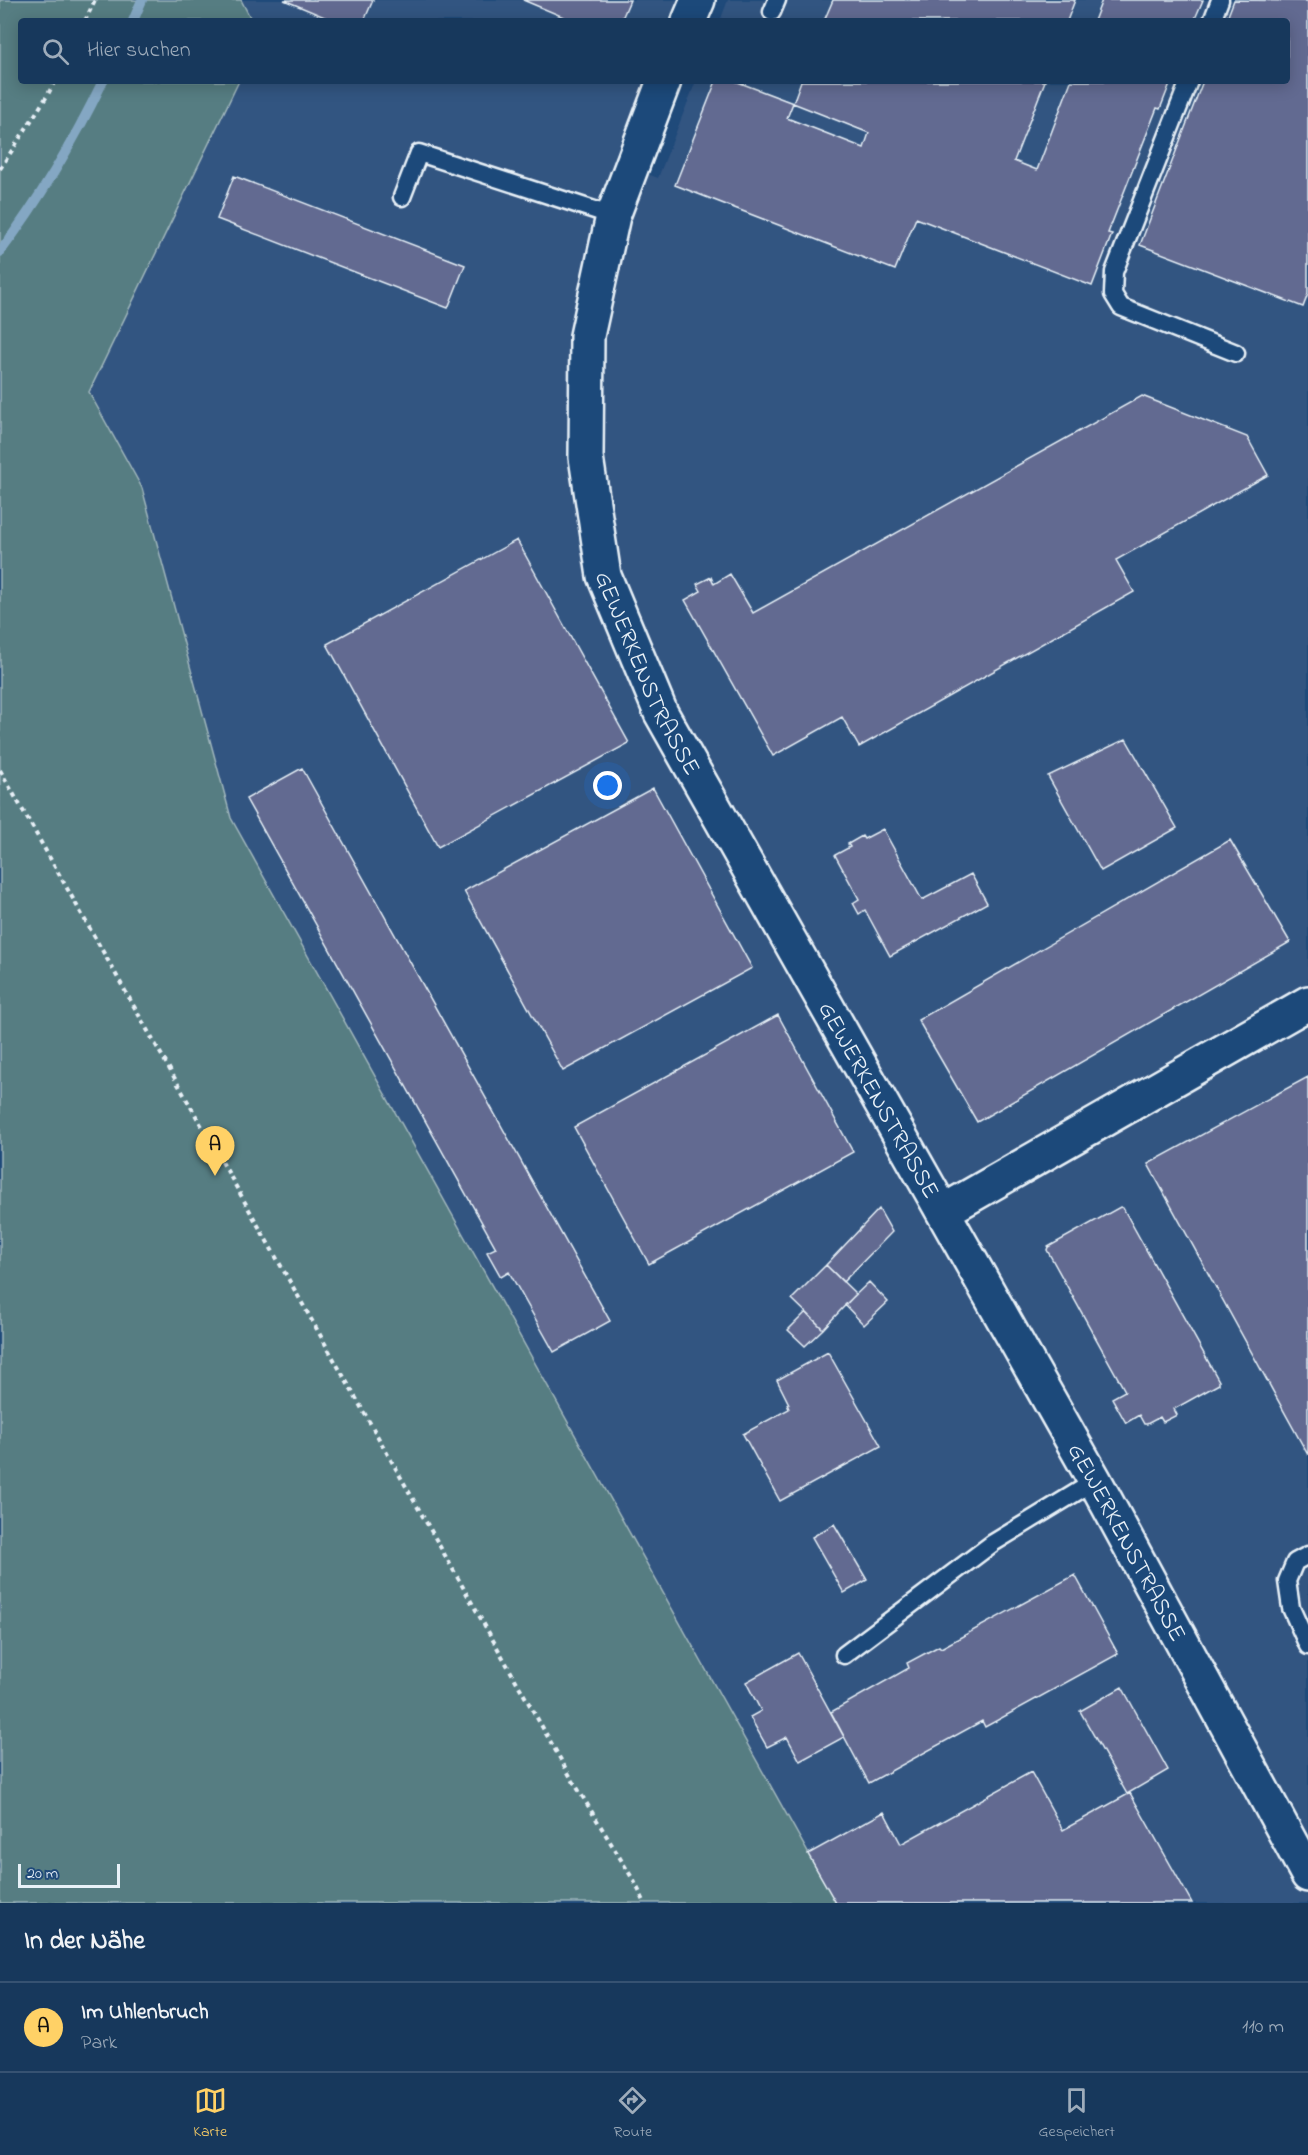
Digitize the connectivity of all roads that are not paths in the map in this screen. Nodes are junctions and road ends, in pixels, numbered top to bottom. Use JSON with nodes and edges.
{"nodes":[{"id":1,"x":698,"y":0,"type":"edge"},
{"id":2,"x":1220,"y":0,"type":"edge"},
{"id":3,"x":690,"y":18,"type":"edge"},
{"id":4,"x":1213,"y":18,"type":"edge"},
{"id":5,"x":663,"y":84,"type":"edge"},
{"id":6,"x":1187,"y":84,"type":"edge"},
{"id":7,"x":402,"y":197,"type":"dead end"},
{"id":8,"x":612,"y":216,"type":"junction"},
{"id":9,"x":1236,"y":353,"type":"dead end"},
{"id":10,"x":1308,"y":1003,"type":"edge"},
{"id":11,"x":944,"y":1211,"type":"junction"},
{"id":12,"x":1095,"y":1480,"type":"junction"},
{"id":13,"x":1308,"y":1555,"type":"edge"},
{"id":14,"x":1308,"y":1646,"type":"edge"},
{"id":15,"x":844,"y":1655,"type":"dead end"},
{"id":16,"x":1299,"y":1838,"type":"edge"},
{"id":17,"x":1308,"y":1875,"type":"edge"}],
"edges":[{"from":1,"to":3,"type":"street"},
{"from":2,"to":4,"type":"lane"},
{"from":5,"to":8,"type":"street","name":"GEWERKENSTRASSE"},
{"from":6,"to":9,"type":"lane"},
{"from":7,"to":8,"type":"lane"},
{"from":8,"to":11,"type":"street","name":"GEWERKENSTRASSE"},
{"from":10,"to":11,"type":"street","name":"GEWERKENSTRASSE"},
{"from":11,"to":12,"type":"street","name":"GEWERKENSTRASSE"},
{"from":12,"to":15,"type":"lane"},
{"from":12,"to":16,"type":"street","name":"GEWERKENSTRASSE"},
{"from":13,"to":14,"type":"lane"},
{"from":16,"to":17,"type":"street","name":"GEWERKENSTRASSE"}]}
